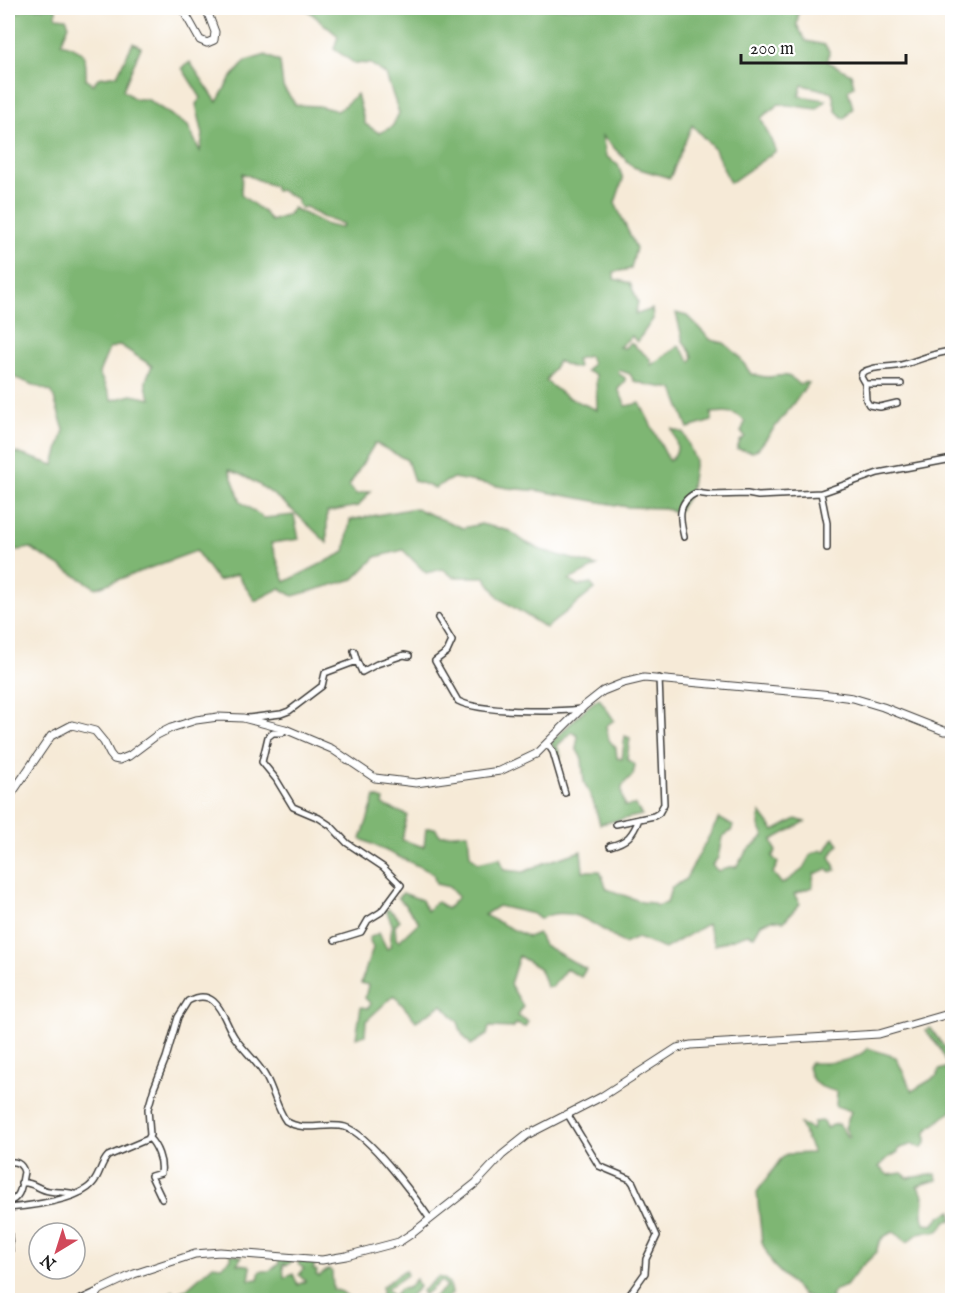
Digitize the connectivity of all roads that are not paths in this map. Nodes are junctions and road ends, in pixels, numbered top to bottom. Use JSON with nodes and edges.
{"nodes":[{"id":1,"x":182,"y":8,"type":"edge"},
{"id":2,"x":206,"y":8,"type":"edge"},
{"id":3,"x":952,"y":351,"type":"edge"},
{"id":4,"x":865,"y":384,"type":"junction"},
{"id":5,"x":901,"y":384,"type":"dead end"},
{"id":6,"x":897,"y":403,"type":"dead end"},
{"id":7,"x":952,"y":459,"type":"edge"},
{"id":8,"x":821,"y":494,"type":"junction"},
{"id":9,"x":684,"y":537,"type":"dead end"},
{"id":10,"x":827,"y":548,"type":"dead end"},
{"id":11,"x":438,"y":618,"type":"dead end"},
{"id":12,"x":354,"y":651,"type":"dead end"},
{"id":13,"x":409,"y":656,"type":"dead end"},
{"id":14,"x":357,"y":661,"type":"junction"},
{"id":15,"x":659,"y":678,"type":"junction"},
{"id":16,"x":581,"y":709,"type":"junction"},
{"id":17,"x":243,"y":718,"type":"junction"},
{"id":18,"x":285,"y":729,"type":"junction"},
{"id":19,"x":952,"y":731,"type":"edge"},
{"id":20,"x":547,"y":743,"type":"junction"},
{"id":21,"x":565,"y":793,"type":"dead end"},
{"id":22,"x":8,"y":800,"type":"edge"},
{"id":23,"x":639,"y":819,"type":"junction"},
{"id":24,"x":616,"y":824,"type":"dead end"},
{"id":25,"x":609,"y":846,"type":"dead end"},
{"id":26,"x":335,"y":940,"type":"dead end"},
{"id":27,"x":952,"y":1013,"type":"edge"},
{"id":28,"x":568,"y":1115,"type":"junction"},
{"id":29,"x":149,"y":1138,"type":"junction"},
{"id":30,"x":8,"y":1162,"type":"edge"},
{"id":31,"x":21,"y":1183,"type":"junction"},
{"id":32,"x":74,"y":1195,"type":"junction"},
{"id":33,"x":162,"y":1199,"type":"dead end"},
{"id":34,"x":8,"y":1202,"type":"edge"},
{"id":35,"x":8,"y":1208,"type":"edge"},
{"id":36,"x":430,"y":1219,"type":"junction"},
{"id":37,"x":8,"y":1222,"type":"edge"},
{"id":38,"x":8,"y":1276,"type":"edge"},
{"id":39,"x":100,"y":1290,"type":"junction"},
{"id":40,"x":79,"y":1300,"type":"edge"},
{"id":41,"x":92,"y":1300,"type":"edge"},
{"id":42,"x":630,"y":1300,"type":"edge"}],
"edges":[{"from":1,"to":2,"type":"street"},
{"from":3,"to":4,"type":"street"},
{"from":4,"to":5,"type":"street"},
{"from":4,"to":6,"type":"street"},
{"from":7,"to":8,"type":"street"},
{"from":8,"to":9,"type":"street"},
{"from":8,"to":10,"type":"street"},
{"from":11,"to":16,"type":"street"},
{"from":12,"to":14,"type":"street"},
{"from":13,"to":14,"type":"street"},
{"from":14,"to":17,"type":"street"},
{"from":15,"to":16,"type":"street"},
{"from":15,"to":19,"type":"street"},
{"from":15,"to":23,"type":"street"},
{"from":16,"to":20,"type":"street"},
{"from":17,"to":18,"type":"street"},
{"from":17,"to":22,"type":"street"},
{"from":18,"to":20,"type":"street"},
{"from":18,"to":26,"type":"street"},
{"from":20,"to":21,"type":"street"},
{"from":23,"to":24,"type":"street"},
{"from":23,"to":25,"type":"street"},
{"from":27,"to":28,"type":"street"},
{"from":28,"to":36,"type":"street"},
{"from":28,"to":42,"type":"street"},
{"from":29,"to":32,"type":"street"},
{"from":29,"to":33,"type":"street"},
{"from":29,"to":36,"type":"street"},
{"from":30,"to":31,"type":"street"},
{"from":31,"to":32,"type":"street"},
{"from":31,"to":34,"type":"street"},
{"from":32,"to":35,"type":"street"},
{"from":36,"to":39,"type":"street"},
{"from":37,"to":38,"type":"street"},
{"from":39,"to":40,"type":"street"},
{"from":39,"to":41,"type":"street"}]}
